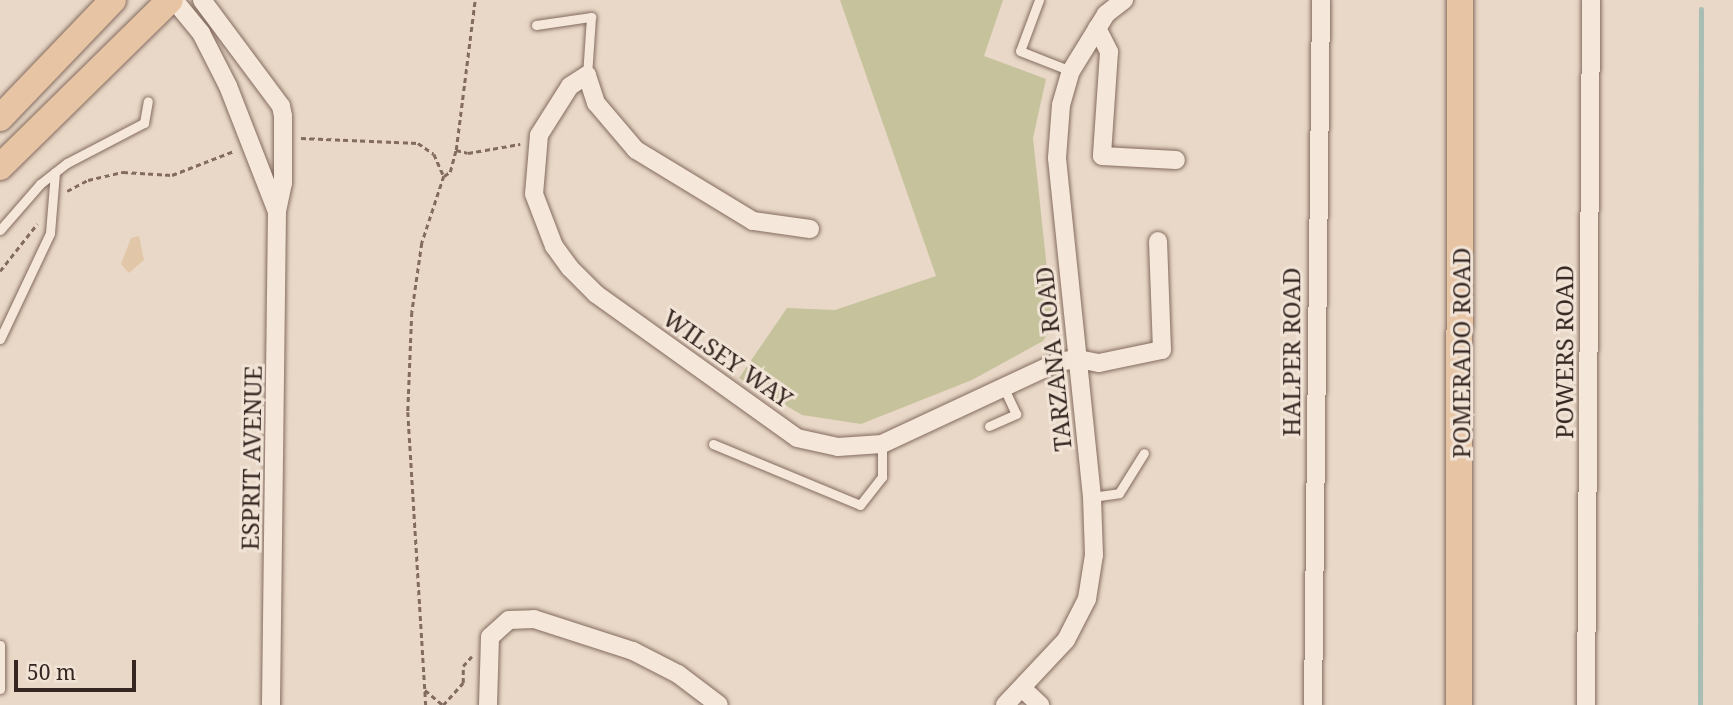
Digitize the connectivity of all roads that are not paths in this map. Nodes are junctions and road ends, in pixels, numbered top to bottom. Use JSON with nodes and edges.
{"nodes":[{"id":1,"x":113,"y":0,"type":"edge"},
{"id":2,"x":172,"y":0,"type":"edge"},
{"id":3,"x":202,"y":0,"type":"edge"},
{"id":4,"x":1039,"y":0,"type":"edge"},
{"id":5,"x":1124,"y":0,"type":"edge"},
{"id":6,"x":1321,"y":0,"type":"edge"},
{"id":7,"x":1460,"y":0,"type":"edge"},
{"id":8,"x":1591,"y":0,"type":"edge"},
{"id":9,"x":536,"y":25,"type":"dead end"},
{"id":10,"x":1097,"y":28,"type":"junction"},
{"id":11,"x":1071,"y":71,"type":"junction"},
{"id":12,"x":587,"y":75,"type":"junction"},
{"id":13,"x":148,"y":102,"type":"dead end"},
{"id":14,"x":0,"y":118,"type":"edge"},
{"id":15,"x":280,"y":137,"type":"junction"},
{"id":16,"x":252,"y":145,"type":"junction"},
{"id":17,"x":1176,"y":160,"type":"dead end"},
{"id":18,"x":0,"y":167,"type":"edge"},
{"id":19,"x":55,"y":172,"type":"junction"},
{"id":20,"x":277,"y":212,"type":"junction"},
{"id":21,"x":810,"y":229,"type":"dead end"},
{"id":22,"x":0,"y":230,"type":"edge"},
{"id":23,"x":1158,"y":241,"type":"dead end"},
{"id":24,"x":0,"y":339,"type":"edge"},
{"id":25,"x":1078,"y":359,"type":"junction"},
{"id":26,"x":1004,"y":388,"type":"junction"},
{"id":27,"x":989,"y":426,"type":"dead end"},
{"id":28,"x":713,"y":443,"type":"dead end"},
{"id":29,"x":882,"y":444,"type":"junction"},
{"id":30,"x":1144,"y":453,"type":"dead end"},
{"id":31,"x":1093,"y":497,"type":"junction"},
{"id":32,"x":0,"y":645,"type":"edge"},
{"id":33,"x":1022,"y":688,"type":"junction"},
{"id":34,"x":0,"y":689,"type":"edge"},
{"id":35,"x":271,"y":705,"type":"edge"},
{"id":36,"x":488,"y":705,"type":"edge"},
{"id":37,"x":719,"y":705,"type":"edge"},
{"id":38,"x":1006,"y":705,"type":"edge"},
{"id":39,"x":1040,"y":705,"type":"edge"},
{"id":40,"x":1312,"y":705,"type":"edge"},
{"id":41,"x":1459,"y":705,"type":"edge"},
{"id":42,"x":1586,"y":705,"type":"edge"}],
"edges":[{"from":1,"to":14,"type":"main road"},
{"from":2,"to":16,"type":"street","name":"ESPRIT AVENUE"},
{"from":2,"to":18,"type":"main road"},
{"from":3,"to":15,"type":"street","name":"ESPRIT AVENUE"},
{"from":4,"to":11,"type":"lane"},
{"from":5,"to":10,"type":"street","name":"TARZANA ROAD"},
{"from":6,"to":40,"type":"street","name":"HALPER ROAD"},
{"from":7,"to":41,"type":"main road","name":"POMERADO ROAD"},
{"from":8,"to":42,"type":"street","name":"POWERS ROAD"},
{"from":9,"to":12,"type":"lane"},
{"from":10,"to":11,"type":"street","name":"TARZANA ROAD"},
{"from":10,"to":17,"type":"street"},
{"from":11,"to":25,"type":"street","name":"TARZANA ROAD"},
{"from":12,"to":21,"type":"street"},
{"from":12,"to":29,"type":"street","name":"WILSEY WAY"},
{"from":13,"to":19,"type":"lane"},
{"from":15,"to":16,"type":"street"},
{"from":15,"to":20,"type":"street","name":"ESPRIT AVENUE"},
{"from":16,"to":20,"type":"street","name":"ESPRIT AVENUE"},
{"from":19,"to":22,"type":"lane"},
{"from":19,"to":24,"type":"lane"},
{"from":20,"to":35,"type":"street","name":"ESPRIT AVENUE"},
{"from":23,"to":25,"type":"street","name":"WILSEY WAY"},
{"from":25,"to":26,"type":"street","name":"WILSEY WAY"},
{"from":25,"to":31,"type":"street","name":"TARZANA ROAD"},
{"from":26,"to":27,"type":"lane"},
{"from":26,"to":29,"type":"street","name":"WILSEY WAY"},
{"from":28,"to":29,"type":"lane"},
{"from":30,"to":31,"type":"lane"},
{"from":31,"to":33,"type":"street","name":"TARZANA ROAD"},
{"from":32,"to":34,"type":"lane"},
{"from":33,"to":38,"type":"street","name":"TARZANA ROAD"},
{"from":33,"to":39,"type":"street"},
{"from":36,"to":37,"type":"street"}]}
